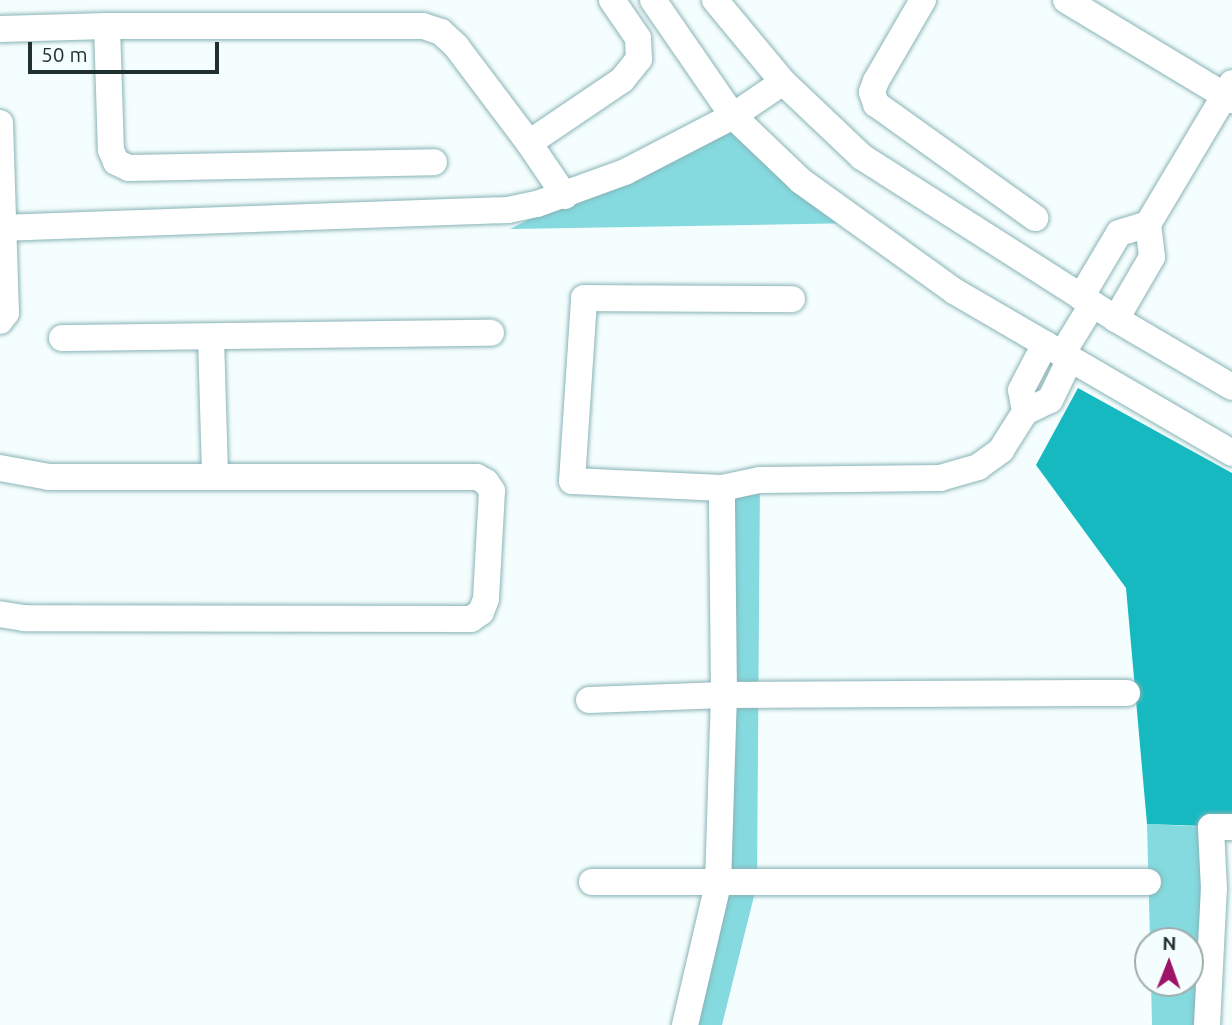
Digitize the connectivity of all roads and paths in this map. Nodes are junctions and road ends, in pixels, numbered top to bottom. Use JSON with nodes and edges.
{"nodes":[{"id":1,"x":612,"y":0,"type":"edge"},
{"id":2,"x":653,"y":0,"type":"edge"},
{"id":3,"x":715,"y":0,"type":"edge"},
{"id":4,"x":923,"y":0,"type":"edge"},
{"id":5,"x":1066,"y":0,"type":"edge"},
{"id":6,"x":107,"y":26,"type":"junction"},
{"id":7,"x":0,"y":29,"type":"edge"},
{"id":8,"x":783,"y":82,"type":"junction"},
{"id":9,"x":1229,"y":93,"type":"edge"},
{"id":10,"x":733,"y":116,"type":"junction"},
{"id":11,"x":0,"y":123,"type":"edge"},
{"id":12,"x":529,"y":143,"type":"junction"},
{"id":13,"x":434,"y":162,"type":"dead end"},
{"id":14,"x":565,"y":196,"type":"junction"},
{"id":15,"x":1035,"y":218,"type":"dead end"},
{"id":16,"x":1148,"y":224,"type":"junction"},
{"id":17,"x":2,"y":228,"type":"edge"},
{"id":18,"x":792,"y":299,"type":"dead end"},
{"id":19,"x":1086,"y":301,"type":"junction"},
{"id":20,"x":1116,"y":319,"type":"junction"},
{"id":21,"x":0,"y":321,"type":"edge"},
{"id":22,"x":491,"y":333,"type":"dead end"},
{"id":23,"x":62,"y":338,"type":"dead end"},
{"id":24,"x":211,"y":338,"type":"junction"},
{"id":25,"x":1059,"y":352,"type":"junction"},
{"id":26,"x":1232,"y":387,"type":"edge"},
{"id":27,"x":1232,"y":453,"type":"edge"},
{"id":28,"x":0,"y":468,"type":"edge"},
{"id":29,"x":215,"y":476,"type":"junction"},
{"id":30,"x":722,"y":488,"type":"junction"},
{"id":31,"x":0,"y":614,"type":"edge"},
{"id":32,"x":1127,"y":693,"type":"dead end"},
{"id":33,"x":724,"y":695,"type":"junction"},
{"id":34,"x":589,"y":700,"type":"dead end"},
{"id":35,"x":1232,"y":827,"type":"edge"},
{"id":36,"x":592,"y":882,"type":"dead end"},
{"id":37,"x":1149,"y":882,"type":"dead end"},
{"id":38,"x":718,"y":884,"type":"junction"},
{"id":39,"x":685,"y":1025,"type":"edge"},
{"id":40,"x":1208,"y":1025,"type":"edge"}],
"edges":[{"from":1,"to":12,"type":"street"},
{"from":2,"to":10,"type":"street"},
{"from":3,"to":8,"type":"street"},
{"from":4,"to":15,"type":"street"},
{"from":5,"to":9,"type":"street"},
{"from":6,"to":7,"type":"street"},
{"from":6,"to":12,"type":"street"},
{"from":6,"to":13,"type":"street"},
{"from":8,"to":10,"type":"street"},
{"from":8,"to":19,"type":"street"},
{"from":9,"to":16,"type":"street"},
{"from":10,"to":14,"type":"street"},
{"from":10,"to":25,"type":"street"},
{"from":11,"to":17,"type":"street"},
{"from":12,"to":14,"type":"street"},
{"from":14,"to":17,"type":"street"},
{"from":16,"to":19,"type":"street"},
{"from":16,"to":20,"type":"street"},
{"from":17,"to":21,"type":"street"},
{"from":18,"to":30,"type":"street"},
{"from":19,"to":20,"type":"street"},
{"from":19,"to":25,"type":"street"},
{"from":20,"to":26,"type":"street"},
{"from":22,"to":24,"type":"street"},
{"from":23,"to":24,"type":"street"},
{"from":24,"to":29,"type":"street"},
{"from":25,"to":27,"type":"street"},
{"from":25,"to":30,"type":"street"},
{"from":28,"to":29,"type":"street"},
{"from":29,"to":31,"type":"street"},
{"from":30,"to":33,"type":"street"},
{"from":32,"to":33,"type":"street"},
{"from":33,"to":34,"type":"street"},
{"from":33,"to":38,"type":"street"},
{"from":35,"to":40,"type":"street"},
{"from":36,"to":38,"type":"street"},
{"from":37,"to":38,"type":"street"},
{"from":38,"to":39,"type":"street"}]}
